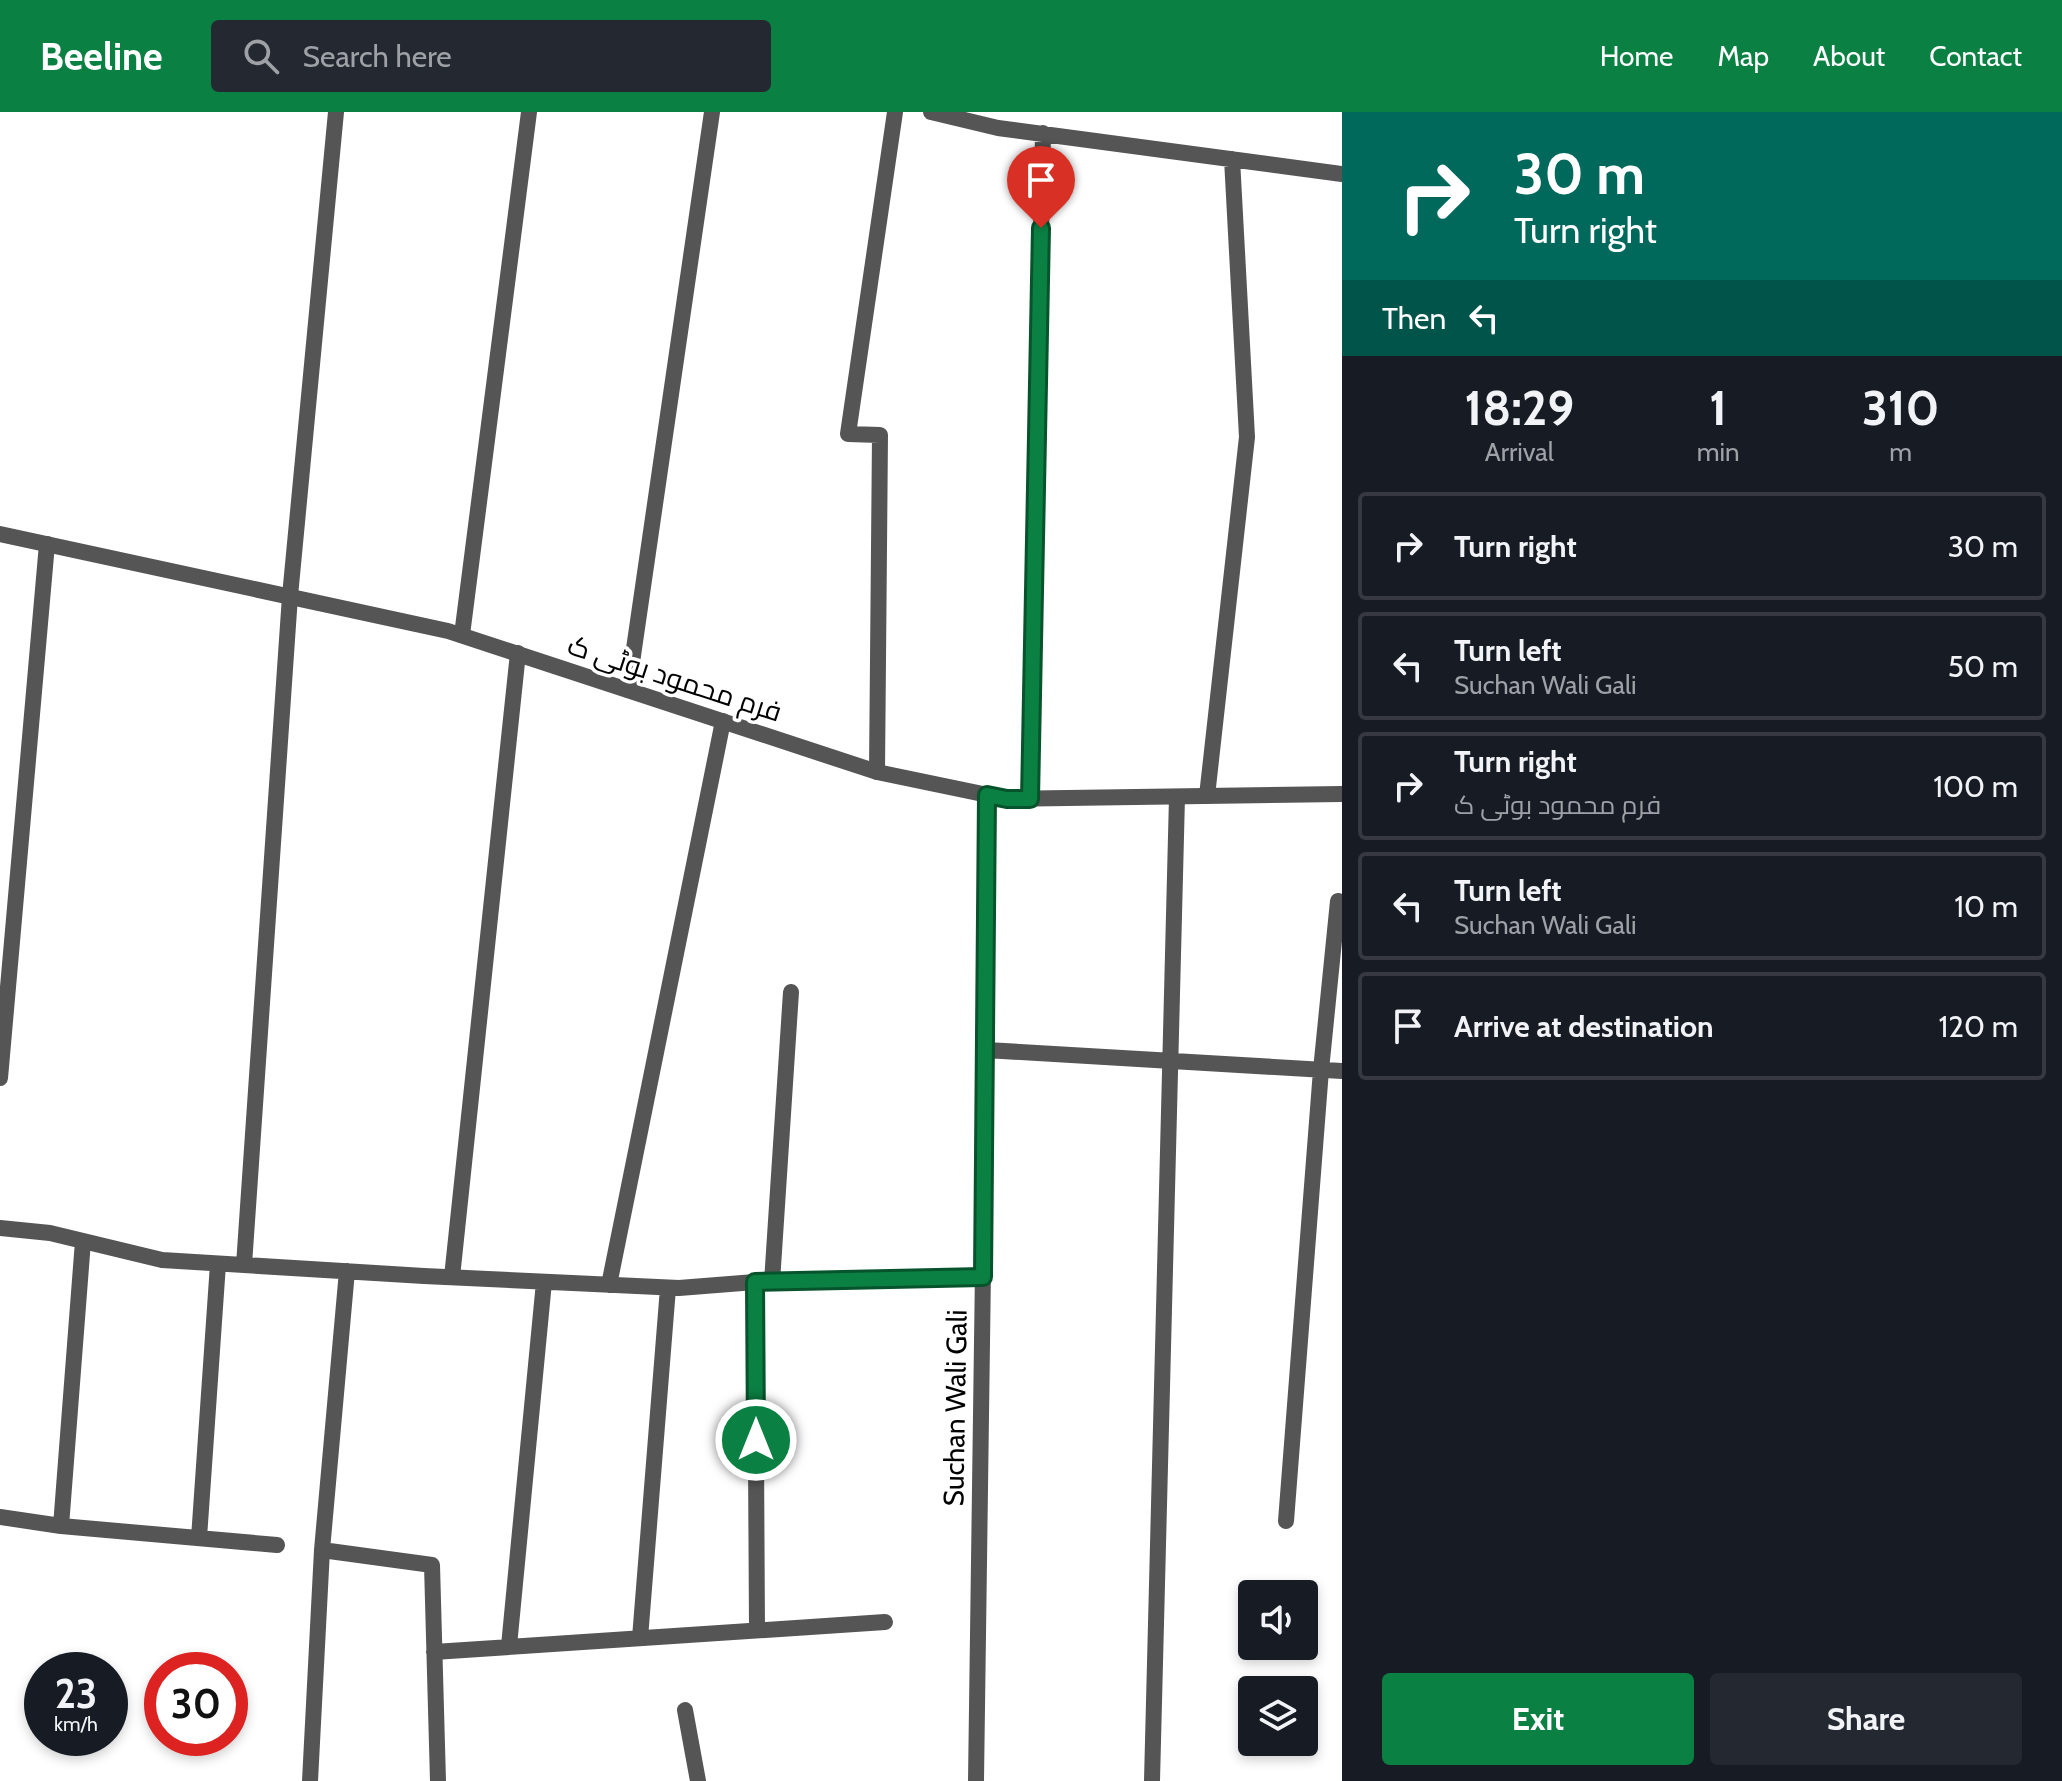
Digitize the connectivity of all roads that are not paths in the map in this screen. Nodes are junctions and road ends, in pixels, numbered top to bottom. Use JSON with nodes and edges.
{"nodes":[{"id":1,"x":336,"y":112,"type":"edge"},
{"id":2,"x":529,"y":112,"type":"edge"},
{"id":3,"x":712,"y":112,"type":"edge"},
{"id":4,"x":895,"y":112,"type":"edge"},
{"id":5,"x":931,"y":112,"type":"edge"},
{"id":6,"x":1000,"y":120,"type":"edge"},
{"id":7,"x":1043,"y":133,"type":"junction"},
{"id":8,"x":1232,"y":159,"type":"junction"},
{"id":9,"x":1342,"y":174,"type":"edge"},
{"id":10,"x":0,"y":534,"type":"edge"},
{"id":11,"x":47,"y":544,"type":"junction"},
{"id":12,"x":290,"y":596,"type":"junction"},
{"id":13,"x":462,"y":635,"type":"junction"},
{"id":14,"x":518,"y":653,"type":"junction"},
{"id":15,"x":628,"y":690,"type":"junction"},
{"id":16,"x":723,"y":721,"type":"junction"},
{"id":17,"x":877,"y":772,"type":"junction"},
{"id":18,"x":1342,"y":794,"type":"edge"},
{"id":19,"x":987,"y":795,"type":"junction"},
{"id":20,"x":1207,"y":796,"type":"junction"},
{"id":21,"x":1177,"y":797,"type":"junction"},
{"id":22,"x":1030,"y":799,"type":"junction"},
{"id":23,"x":1338,"y":901,"type":"dead end"},
{"id":24,"x":791,"y":992,"type":"dead end"},
{"id":25,"x":986,"y":1050,"type":"junction"},
{"id":26,"x":1170,"y":1061,"type":"junction"},
{"id":27,"x":1321,"y":1070,"type":"junction"},
{"id":28,"x":1342,"y":1071,"type":"edge"},
{"id":29,"x":0,"y":1078,"type":"edge"},
{"id":30,"x":0,"y":1228,"type":"edge"},
{"id":31,"x":83,"y":1241,"type":"junction"},
{"id":32,"x":218,"y":1264,"type":"junction"},
{"id":33,"x":244,"y":1265,"type":"junction"},
{"id":34,"x":347,"y":1271,"type":"junction"},
{"id":35,"x":452,"y":1277,"type":"junction"},
{"id":36,"x":983,"y":1277,"type":"junction"},
{"id":37,"x":544,"y":1282,"type":"junction"},
{"id":38,"x":764,"y":1282,"type":"junction"},
{"id":39,"x":609,"y":1285,"type":"junction"},
{"id":40,"x":668,"y":1288,"type":"junction"},
{"id":41,"x":0,"y":1517,"type":"edge"},
{"id":42,"x":1286,"y":1521,"type":"dead end"},
{"id":43,"x":61,"y":1526,"type":"junction"},
{"id":44,"x":199,"y":1538,"type":"junction"},
{"id":45,"x":277,"y":1545,"type":"dead end"},
{"id":46,"x":322,"y":1550,"type":"junction"},
{"id":47,"x":885,"y":1622,"type":"dead end"},
{"id":48,"x":757,"y":1630,"type":"junction"},
{"id":49,"x":640,"y":1638,"type":"junction"},
{"id":50,"x":509,"y":1646,"type":"junction"},
{"id":51,"x":434,"y":1652,"type":"junction"},
{"id":52,"x":685,"y":1710,"type":"dead end"},
{"id":53,"x":310,"y":1781,"type":"edge"},
{"id":54,"x":438,"y":1781,"type":"edge"},
{"id":55,"x":698,"y":1781,"type":"edge"},
{"id":56,"x":976,"y":1781,"type":"edge"},
{"id":57,"x":1152,"y":1781,"type":"edge"}],
"edges":[{"from":1,"to":12,"type":"street"},
{"from":2,"to":13,"type":"street"},
{"from":3,"to":15,"type":"street"},
{"from":4,"to":17,"type":"street"},
{"from":5,"to":6,"type":"street"},
{"from":6,"to":7,"type":"street"},
{"from":7,"to":8,"type":"street"},
{"from":7,"to":22,"type":"street"},
{"from":8,"to":9,"type":"street"},
{"from":8,"to":20,"type":"street"},
{"from":10,"to":11,"type":"street","name":"فرم محمود بوٹی ک"},
{"from":11,"to":12,"type":"street","name":"فرم محمود بوٹی ک"},
{"from":11,"to":29,"type":"street"},
{"from":12,"to":13,"type":"street","name":"فرم محمود بوٹی ک"},
{"from":12,"to":33,"type":"street"},
{"from":13,"to":14,"type":"street","name":"فرم محمود بوٹی ک"},
{"from":14,"to":15,"type":"street","name":"فرم محمود بوٹی ک"},
{"from":14,"to":35,"type":"street"},
{"from":15,"to":16,"type":"street","name":"فرم محمود بوٹی ک"},
{"from":16,"to":17,"type":"street","name":"فرم محمود بوٹی ک"},
{"from":16,"to":39,"type":"street"},
{"from":17,"to":19,"type":"street","name":"فرم محمود بوٹی ک"},
{"from":18,"to":20,"type":"street","name":"فرم محمود بوٹی ک"},
{"from":19,"to":22,"type":"street","name":"فرم محمود بوٹی ک"},
{"from":19,"to":25,"type":"street","name":"Suchan Wali Gali"},
{"from":20,"to":21,"type":"street","name":"فرم محمود بوٹی ک"},
{"from":21,"to":22,"type":"street","name":"فرم محمود بوٹی ک"},
{"from":21,"to":26,"type":"street"},
{"from":23,"to":27,"type":"street"},
{"from":24,"to":38,"type":"street"},
{"from":25,"to":26,"type":"street"},
{"from":25,"to":36,"type":"street","name":"Suchan Wali Gali"},
{"from":26,"to":27,"type":"street"},
{"from":26,"to":57,"type":"street"},
{"from":27,"to":28,"type":"street"},
{"from":27,"to":42,"type":"street"},
{"from":30,"to":31,"type":"street"},
{"from":31,"to":32,"type":"street"},
{"from":31,"to":43,"type":"street"},
{"from":32,"to":33,"type":"street"},
{"from":32,"to":44,"type":"street"},
{"from":33,"to":34,"type":"street"},
{"from":34,"to":35,"type":"street"},
{"from":34,"to":46,"type":"street"},
{"from":35,"to":37,"type":"street"},
{"from":36,"to":38,"type":"street"},
{"from":36,"to":56,"type":"street","name":"Suchan Wali Gali"},
{"from":37,"to":39,"type":"street"},
{"from":37,"to":50,"type":"street"},
{"from":38,"to":40,"type":"street"},
{"from":38,"to":48,"type":"street"},
{"from":39,"to":40,"type":"street"},
{"from":40,"to":49,"type":"street"},
{"from":41,"to":43,"type":"street"},
{"from":43,"to":44,"type":"street"},
{"from":44,"to":45,"type":"street"},
{"from":46,"to":51,"type":"street"},
{"from":46,"to":53,"type":"street"},
{"from":47,"to":48,"type":"street"},
{"from":48,"to":49,"type":"street"},
{"from":49,"to":50,"type":"street"},
{"from":50,"to":51,"type":"street"},
{"from":51,"to":54,"type":"street"},
{"from":52,"to":55,"type":"street"}]}
